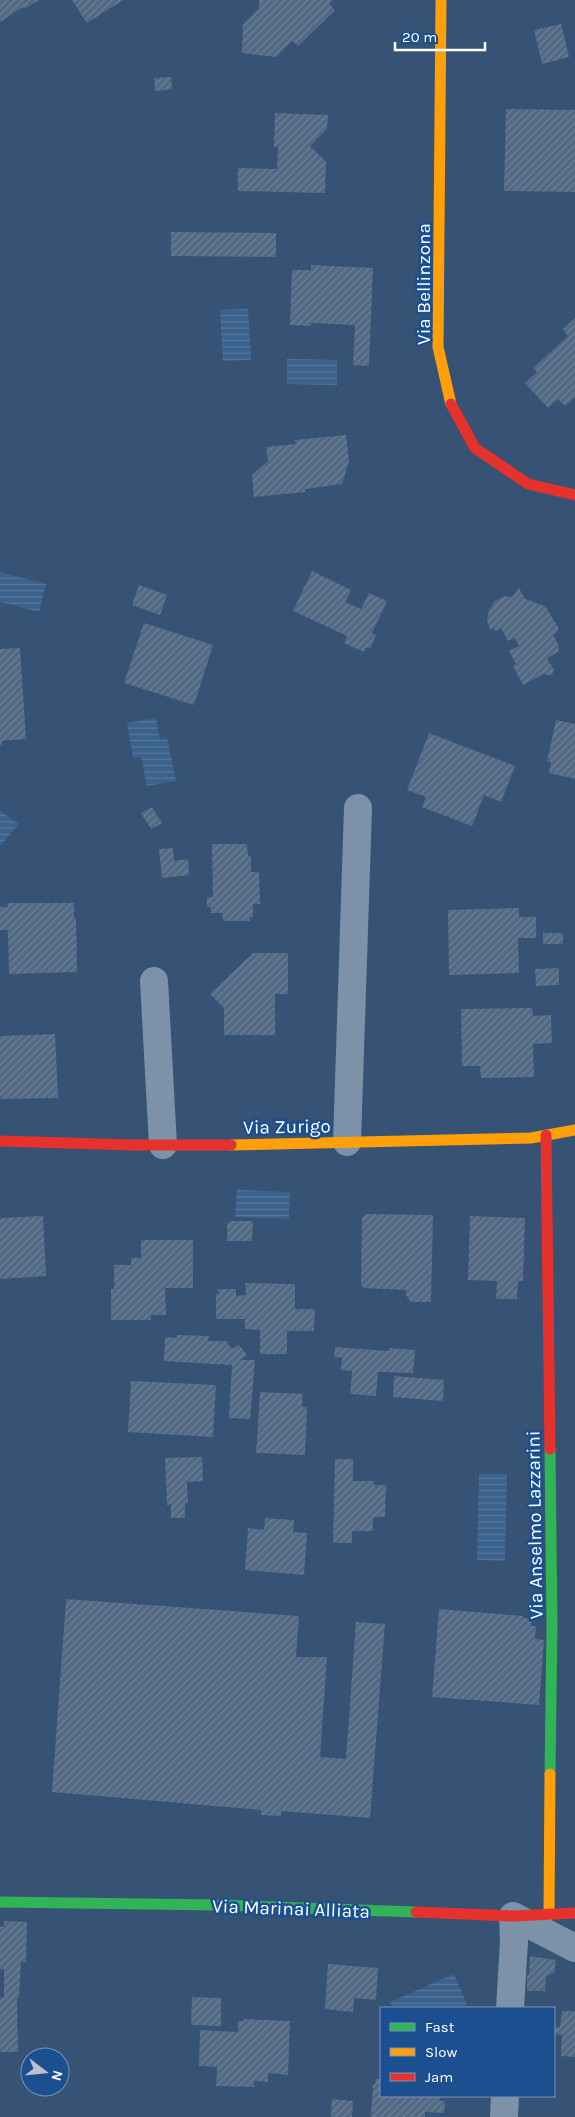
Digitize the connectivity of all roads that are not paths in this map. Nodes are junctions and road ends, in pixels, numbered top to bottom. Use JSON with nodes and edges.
{"nodes":[{"id":1,"x":441,"y":0,"type":"edge"},
{"id":2,"x":575,"y":495,"type":"edge"},
{"id":3,"x":358,"y":808,"type":"dead end"},
{"id":4,"x":154,"y":981,"type":"dead end"},
{"id":5,"x":575,"y":1130,"type":"edge"},
{"id":6,"x":546,"y":1135,"type":"junction"},
{"id":7,"x":0,"y":1141,"type":"edge"},
{"id":8,"x":347,"y":1142,"type":"junction"},
{"id":9,"x":163,"y":1145,"type":"junction"},
{"id":10,"x":0,"y":1902,"type":"edge"},
{"id":11,"x":575,"y":1914,"type":"edge"},
{"id":12,"x":549,"y":1915,"type":"junction"},
{"id":13,"x":513,"y":1916,"type":"junction"},
{"id":14,"x":575,"y":1948,"type":"edge"},
{"id":15,"x":510,"y":2007,"type":"edge"},
{"id":16,"x":505,"y":2097,"type":"edge"},
{"id":17,"x":504,"y":2117,"type":"edge"}],
"edges":[{"from":1,"to":2,"type":"street","name":"Via Bellinzona"},
{"from":3,"to":8,"type":"street"},
{"from":4,"to":9,"type":"street"},
{"from":5,"to":6,"type":"street","name":"Via Zurigo"},
{"from":6,"to":8,"type":"street","name":"Via Zurigo"},
{"from":6,"to":12,"type":"street","name":"Via Anselmo Lazzarini"},
{"from":7,"to":9,"type":"street","name":"Via Zurigo"},
{"from":8,"to":9,"type":"street","name":"Via Zurigo"},
{"from":10,"to":13,"type":"street","name":"Via Marinai Alliata"},
{"from":11,"to":12,"type":"street"},
{"from":12,"to":13,"type":"street"},
{"from":13,"to":14,"type":"street","name":"Via Marinai Alliata"},
{"from":13,"to":15,"type":"street"},
{"from":16,"to":17,"type":"street"}]}
